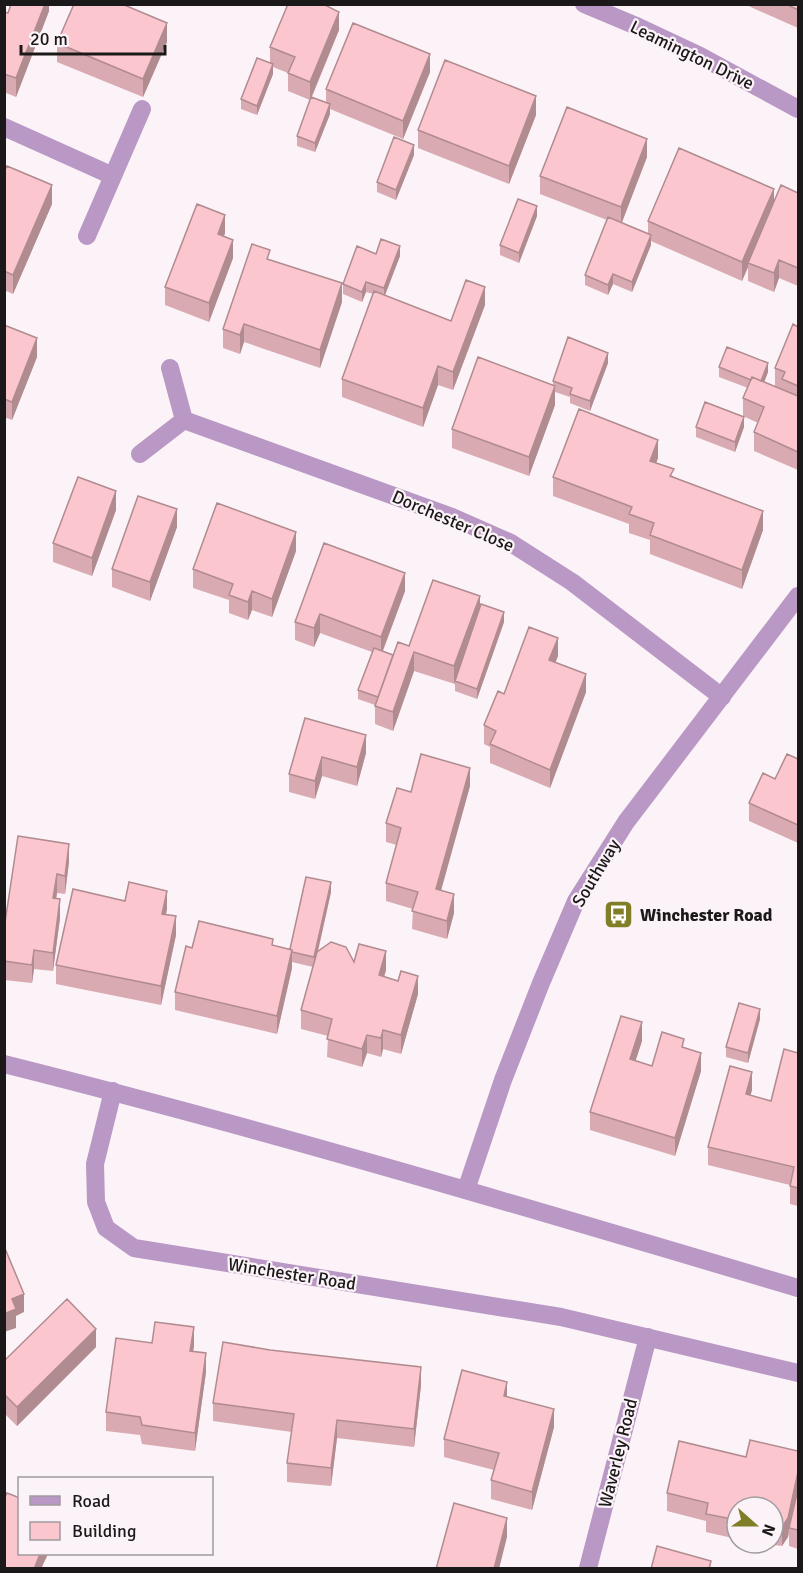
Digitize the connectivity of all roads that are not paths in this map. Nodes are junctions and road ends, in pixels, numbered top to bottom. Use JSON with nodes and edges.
{"nodes":[{"id":1,"x":584,"y":4,"type":"edge"},
{"id":2,"x":142,"y":109,"type":"dead end"},
{"id":3,"x":798,"y":109,"type":"edge"},
{"id":4,"x":4,"y":126,"type":"edge"},
{"id":5,"x":113,"y":176,"type":"junction"},
{"id":6,"x":87,"y":236,"type":"dead end"},
{"id":7,"x":170,"y":368,"type":"dead end"},
{"id":8,"x":184,"y":420,"type":"junction"},
{"id":9,"x":140,"y":454,"type":"dead end"},
{"id":10,"x":798,"y":596,"type":"edge"},
{"id":11,"x":722,"y":697,"type":"junction"},
{"id":12,"x":4,"y":1064,"type":"edge"},
{"id":13,"x":113,"y":1091,"type":"junction"},
{"id":14,"x":466,"y":1190,"type":"junction"},
{"id":15,"x":798,"y":1288,"type":"edge"},
{"id":16,"x":648,"y":1337,"type":"junction"},
{"id":17,"x":798,"y":1373,"type":"edge"},
{"id":18,"x":588,"y":1569,"type":"edge"}],
"edges":[{"from":1,"to":3,"type":"street","name":"Leamington Drive"},
{"from":2,"to":5,"type":"street"},
{"from":4,"to":5,"type":"street"},
{"from":5,"to":6,"type":"street"},
{"from":7,"to":8,"type":"street"},
{"from":8,"to":9,"type":"street"},
{"from":8,"to":11,"type":"street","name":"Dorchester Close"},
{"from":10,"to":11,"type":"street","name":"Southway"},
{"from":11,"to":14,"type":"street","name":"Southway"},
{"from":12,"to":13,"type":"street"},
{"from":13,"to":14,"type":"street"},
{"from":13,"to":16,"type":"street","name":"Winchester Road"},
{"from":14,"to":15,"type":"street"},
{"from":16,"to":17,"type":"street","name":"Winchester Road"},
{"from":16,"to":18,"type":"street","name":"Waverley Road"}]}
